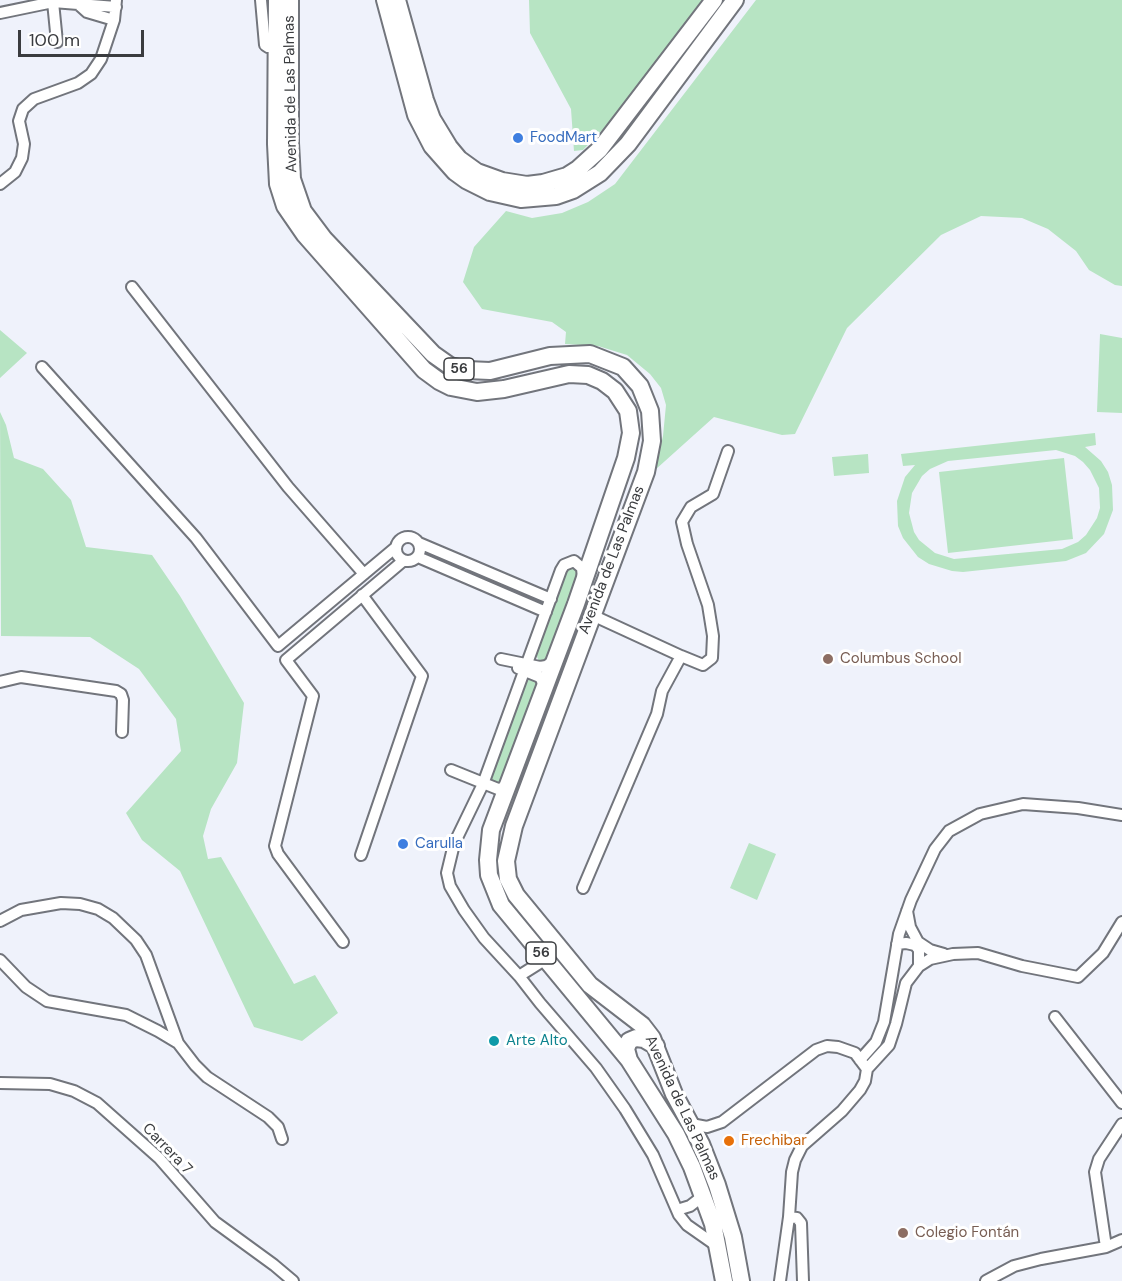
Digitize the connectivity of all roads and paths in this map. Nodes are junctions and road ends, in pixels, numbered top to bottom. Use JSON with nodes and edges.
{"nodes":[{"id":1,"x":261,"y":0,"type":"edge"},
{"id":2,"x":277,"y":0,"type":"edge"},
{"id":3,"x":290,"y":0,"type":"edge"},
{"id":4,"x":385,"y":0,"type":"edge"},
{"id":5,"x":397,"y":0,"type":"edge"},
{"id":6,"x":714,"y":0,"type":"edge"},
{"id":7,"x":735,"y":0,"type":"edge"},
{"id":8,"x":53,"y":2,"type":"junction"},
{"id":9,"x":77,"y":3,"type":"junction"},
{"id":10,"x":116,"y":4,"type":"edge"},
{"id":11,"x":0,"y":13,"type":"edge"},
{"id":12,"x":114,"y":20,"type":"junction"},
{"id":13,"x":57,"y":42,"type":"dead end"},
{"id":14,"x":276,"y":47,"type":"junction"},
{"id":15,"x":0,"y":184,"type":"edge"},
{"id":16,"x":132,"y":287,"type":"dead end"},
{"id":17,"x":42,"y":367,"type":"dead end"},
{"id":18,"x":728,"y":451,"type":"dead end"},
{"id":19,"x":418,"y":543,"type":"junction"},
{"id":20,"x":395,"y":548,"type":"junction"},
{"id":21,"x":418,"y":557,"type":"junction"},
{"id":22,"x":404,"y":561,"type":"junction"},
{"id":23,"x":364,"y":574,"type":"junction"},
{"id":24,"x":581,"y":588,"type":"junction"},
{"id":25,"x":362,"y":596,"type":"junction"},
{"id":26,"x":550,"y":599,"type":"junction"},
{"id":27,"x":546,"y":612,"type":"junction"},
{"id":28,"x":592,"y":615,"type":"junction"},
{"id":29,"x":681,"y":656,"type":"junction"},
{"id":30,"x":500,"y":661,"type":"dead end"},
{"id":31,"x":555,"y":661,"type":"junction"},
{"id":32,"x":525,"y":667,"type":"junction"},
{"id":33,"x":0,"y":682,"type":"edge"},
{"id":34,"x":545,"y":687,"type":"junction"},
{"id":35,"x":122,"y":732,"type":"dead end"},
{"id":36,"x":451,"y":770,"type":"dead end"},
{"id":37,"x":510,"y":779,"type":"junction"},
{"id":38,"x":483,"y":784,"type":"junction"},
{"id":39,"x":1120,"y":817,"type":"edge"},
{"id":40,"x":361,"y":855,"type":"dead end"},
{"id":41,"x":583,"y":888,"type":"dead end"},
{"id":42,"x":907,"y":911,"type":"junction"},
{"id":43,"x":0,"y":921,"type":"edge"},
{"id":44,"x":1122,"y":922,"type":"edge"},
{"id":45,"x":343,"y":942,"type":"dead end"},
{"id":46,"x":897,"y":944,"type":"junction"},
{"id":47,"x":953,"y":954,"type":"junction"},
{"id":48,"x":546,"y":959,"type":"junction"},
{"id":49,"x":0,"y":960,"type":"edge"},
{"id":50,"x":919,"y":966,"type":"junction"},
{"id":51,"x":519,"y":976,"type":"junction"},
{"id":52,"x":162,"y":1002,"type":"junction"},
{"id":53,"x":1055,"y":1017,"type":"dead end"},
{"id":54,"x":141,"y":1021,"type":"junction"},
{"id":55,"x":178,"y":1044,"type":"junction"},
{"id":56,"x":656,"y":1046,"type":"junction"},
{"id":57,"x":629,"y":1060,"type":"junction"},
{"id":58,"x":864,"y":1065,"type":"junction"},
{"id":59,"x":0,"y":1083,"type":"edge"},
{"id":60,"x":1122,"y":1103,"type":"edge"},
{"id":61,"x":691,"y":1124,"type":"junction"},
{"id":62,"x":1122,"y":1125,"type":"edge"},
{"id":63,"x":282,"y":1139,"type":"dead end"},
{"id":64,"x":703,"y":1196,"type":"junction"},
{"id":65,"x":677,"y":1210,"type":"junction"},
{"id":66,"x":789,"y":1217,"type":"junction"},
{"id":67,"x":1122,"y":1239,"type":"edge"},
{"id":68,"x":717,"y":1246,"type":"junction"},
{"id":69,"x":1106,"y":1247,"type":"junction"},
{"id":70,"x":293,"y":1281,"type":"edge"},
{"id":71,"x":724,"y":1281,"type":"edge"},
{"id":72,"x":741,"y":1281,"type":"edge"},
{"id":73,"x":780,"y":1281,"type":"edge"},
{"id":74,"x":803,"y":1281,"type":"edge"},
{"id":75,"x":986,"y":1281,"type":"edge"}],
"edges":[{"from":1,"to":14,"type":"street"},
{"from":2,"to":14,"type":"main road","name":"Avenida de Las Palmas","number":"56"},
{"from":3,"to":28,"type":"main road","name":"Avenida de Las Palmas","number":"56"},
{"from":4,"to":7,"type":"main road"},
{"from":5,"to":6,"type":"main road"},
{"from":8,"to":9,"type":"street"},
{"from":8,"to":11,"type":"street"},
{"from":8,"to":13,"type":"street"},
{"from":9,"to":10,"type":"street"},
{"from":9,"to":12,"type":"street"},
{"from":10,"to":12,"type":"street"},
{"from":12,"to":15,"type":"street"},
{"from":14,"to":24,"type":"main road","name":"Avenida de Las Palmas","number":"56"},
{"from":16,"to":23,"type":"street"},
{"from":17,"to":23,"type":"street"},
{"from":18,"to":29,"type":"street"},
{"from":19,"to":20,"type":"street"},
{"from":19,"to":21,"type":"street"},
{"from":19,"to":26,"type":"street"},
{"from":20,"to":22,"type":"street"},
{"from":20,"to":23,"type":"street"},
{"from":21,"to":22,"type":"street"},
{"from":21,"to":27,"type":"street"},
{"from":22,"to":25,"type":"street"},
{"from":24,"to":26,"type":"street"},
{"from":24,"to":31,"type":"main road","name":"Avenida de Las Palmas","number":"56"},
{"from":25,"to":40,"type":"street"},
{"from":25,"to":45,"type":"street"},
{"from":26,"to":27,"type":"street"},
{"from":27,"to":32,"type":"street"},
{"from":28,"to":29,"type":"street"},
{"from":28,"to":56,"type":"main road","name":"Avenida de Las Palmas","number":"56"},
{"from":29,"to":41,"type":"street"},
{"from":30,"to":32,"type":"street"},
{"from":31,"to":32,"type":"street"},
{"from":31,"to":34,"type":"main road","name":"Avenida de Las Palmas","number":"56"},
{"from":32,"to":34,"type":"street"},
{"from":32,"to":38,"type":"street"},
{"from":33,"to":35,"type":"street"},
{"from":34,"to":37,"type":"main road","name":"Avenida de Las Palmas","number":"56"},
{"from":36,"to":38,"type":"street"},
{"from":37,"to":38,"type":"street"},
{"from":37,"to":48,"type":"main road","name":"Avenida de Las Palmas","number":"56"},
{"from":38,"to":51,"type":"street"},
{"from":39,"to":42,"type":"street"},
{"from":42,"to":46,"type":"street"},
{"from":42,"to":47,"type":"street"},
{"from":43,"to":52,"type":"street"},
{"from":44,"to":47,"type":"street"},
{"from":46,"to":50,"type":"street"},
{"from":46,"to":58,"type":"street"},
{"from":47,"to":50,"type":"street"},
{"from":48,"to":51,"type":"street"},
{"from":48,"to":57,"type":"main road","name":"Avenida de Las Palmas","number":"56"},
{"from":49,"to":54,"type":"street"},
{"from":50,"to":58,"type":"street"},
{"from":51,"to":65,"type":"street"},
{"from":52,"to":54,"type":"street"},
{"from":52,"to":55,"type":"street"},
{"from":53,"to":60,"type":"street"},
{"from":54,"to":55,"type":"street"},
{"from":55,"to":63,"type":"street"},
{"from":56,"to":57,"type":"main road"},
{"from":56,"to":61,"type":"main road","name":"Avenida de Las Palmas","number":"56"},
{"from":57,"to":64,"type":"main road","name":"Avenida de Las Palmas","number":"56"},
{"from":58,"to":61,"type":"street"},
{"from":58,"to":66,"type":"street"},
{"from":59,"to":70,"type":"street","name":"Carrera 7"},
{"from":61,"to":72,"type":"main road","name":"Avenida de Las Palmas","number":"56"},
{"from":62,"to":69,"type":"street"},
{"from":64,"to":65,"type":"street"},
{"from":64,"to":68,"type":"main road","name":"Avenida de Las Palmas","number":"56"},
{"from":65,"to":68,"type":"street"},
{"from":66,"to":73,"type":"street"},
{"from":66,"to":74,"type":"street"},
{"from":67,"to":69,"type":"street"},
{"from":68,"to":71,"type":"main road","name":"Avenida de Las Palmas","number":"56"},
{"from":69,"to":75,"type":"street"}]}
